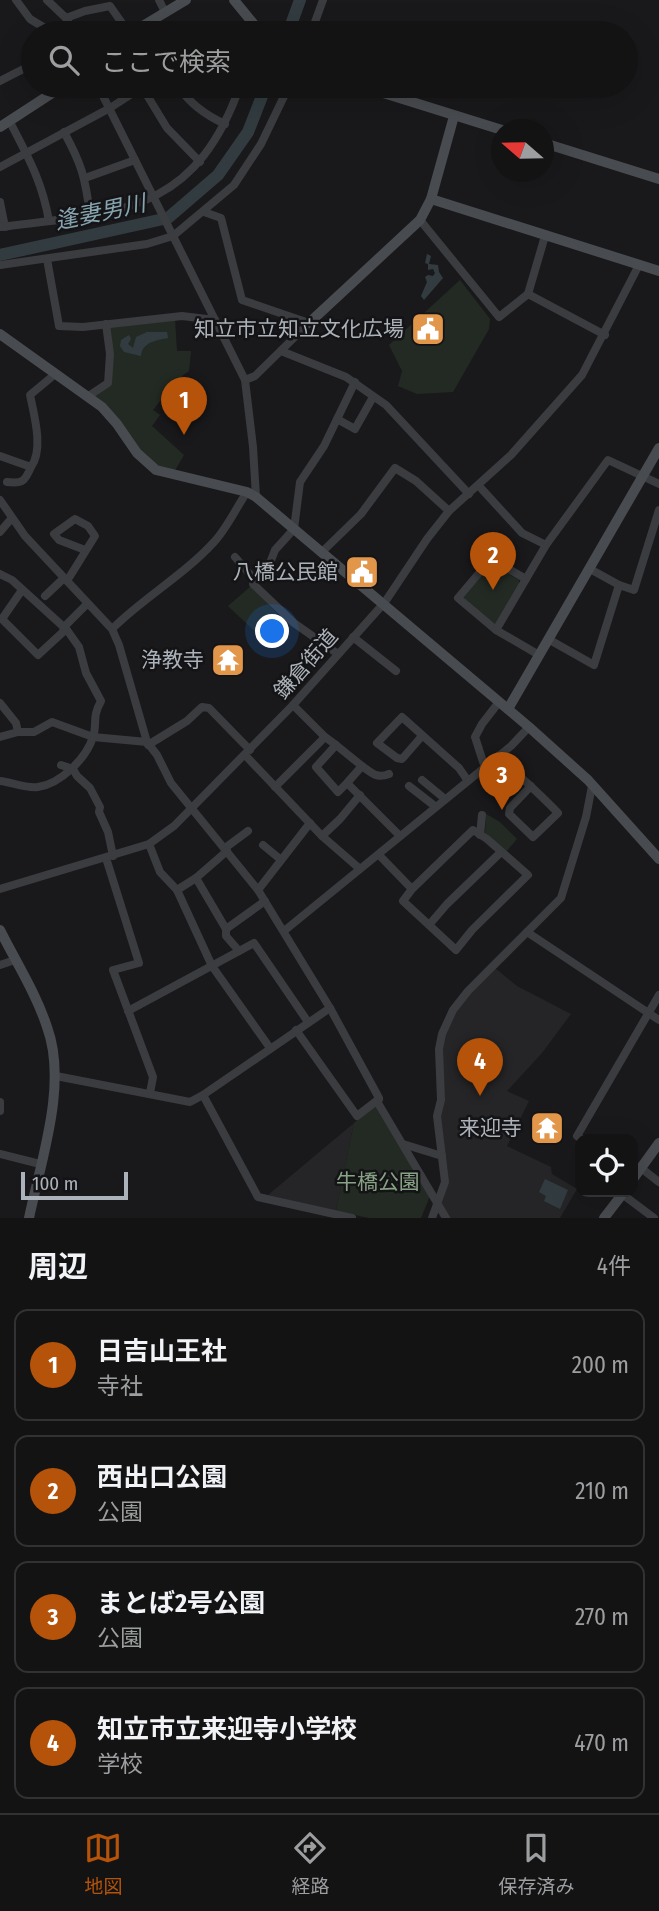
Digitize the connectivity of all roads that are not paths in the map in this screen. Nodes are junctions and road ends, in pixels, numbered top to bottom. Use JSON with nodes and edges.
{"nodes":[{"id":1,"x":16,"y":0,"type":"edge"},
{"id":2,"x":47,"y":0,"type":"edge"},
{"id":3,"x":159,"y":0,"type":"edge"},
{"id":4,"x":186,"y":0,"type":"edge"},
{"id":5,"x":234,"y":0,"type":"edge"},
{"id":6,"x":323,"y":0,"type":"edge"},
{"id":7,"x":103,"y":3,"type":"edge"},
{"id":8,"x":165,"y":12,"type":"junction"},
{"id":9,"x":33,"y":21,"type":"edge"},
{"id":10,"x":68,"y":21,"type":"joint"},
{"id":11,"x":126,"y":21,"type":"edge"},
{"id":12,"x":152,"y":21,"type":"edge"},
{"id":13,"x":251,"y":21,"type":"edge"},
{"id":14,"x":315,"y":21,"type":"edge"},
{"id":15,"x":21,"y":70,"type":"edge"},
{"id":16,"x":0,"y":81,"type":"edge"},
{"id":17,"x":45,"y":98,"type":"edge"},
{"id":18,"x":105,"y":98,"type":"edge"},
{"id":19,"x":126,"y":98,"type":"edge"},
{"id":20,"x":149,"y":98,"type":"edge"},
{"id":21,"x":186,"y":98,"type":"edge"},
{"id":22,"x":235,"y":98,"type":"edge"},
{"id":23,"x":283,"y":98,"type":"edge"},
{"id":24,"x":398,"y":98,"type":"edge"},
{"id":25,"x":110,"y":108,"type":"junction"},
{"id":26,"x":454,"y":116,"type":"junction"},
{"id":27,"x":225,"y":124,"type":"junction"},
{"id":28,"x":5,"y":125,"type":"edge"},
{"id":29,"x":491,"y":127,"type":"edge"},
{"id":30,"x":64,"y":132,"type":"junction"},
{"id":31,"x":554,"y":146,"type":"edge"},
{"id":32,"x":26,"y":153,"type":"junction"},
{"id":33,"x":135,"y":160,"type":"junction"},
{"id":34,"x":200,"y":162,"type":"junction"},
{"id":35,"x":0,"y":167,"type":"edge"},
{"id":36,"x":85,"y":178,"type":"junction"},
{"id":37,"x":659,"y":179,"type":"edge"},
{"id":38,"x":153,"y":197,"type":"junction"},
{"id":39,"x":431,"y":199,"type":"junction"},
{"id":40,"x":0,"y":202,"type":"edge"},
{"id":41,"x":204,"y":212,"type":"junction"},
{"id":42,"x":90,"y":215,"type":"junction"},
{"id":43,"x":421,"y":220,"type":"junction"},
{"id":44,"x":49,"y":221,"type":"junction"},
{"id":45,"x":3,"y":227,"type":"edge"},
{"id":46,"x":172,"y":234,"type":"junction"},
{"id":47,"x":545,"y":236,"type":"junction"},
{"id":48,"x":47,"y":259,"type":"junction"},
{"id":49,"x":0,"y":265,"type":"edge"},
{"id":50,"x":639,"y":265,"type":"junction"},
{"id":51,"x":659,"y":271,"type":"edge"},
{"id":52,"x":528,"y":293,"type":"junction"},
{"id":53,"x":215,"y":320,"type":"junction"},
{"id":54,"x":309,"y":323,"type":"junction"},
{"id":55,"x":106,"y":324,"type":"junction"},
{"id":56,"x":0,"y":334,"type":"edge"},
{"id":57,"x":605,"y":335,"type":"junction"},
{"id":58,"x":281,"y":351,"type":"junction"},
{"id":59,"x":54,"y":375,"type":"junction"},
{"id":60,"x":245,"y":380,"type":"junction"},
{"id":61,"x":355,"y":382,"type":"junction"},
{"id":62,"x":87,"y":397,"type":"junction"},
{"id":63,"x":373,"y":397,"type":"junction"},
{"id":64,"x":337,"y":419,"type":"junction"},
{"id":65,"x":659,"y":448,"type":"edge"},
{"id":66,"x":0,"y":456,"type":"edge"},
{"id":67,"x":32,"y":467,"type":"junction"},
{"id":68,"x":642,"y":475,"type":"junction"},
{"id":69,"x":7,"y":482,"type":"dead end"},
{"id":70,"x":659,"y":484,"type":"edge"},
{"id":71,"x":479,"y":486,"type":"junction"},
{"id":72,"x":469,"y":494,"type":"junction"},
{"id":73,"x":251,"y":495,"type":"junction"},
{"id":74,"x":0,"y":500,"type":"edge"},
{"id":75,"x":659,"y":510,"type":"edge"},
{"id":76,"x":449,"y":511,"type":"junction"},
{"id":77,"x":11,"y":519,"type":"junction"},
{"id":78,"x":294,"y":529,"type":"junction"},
{"id":79,"x":0,"y":532,"type":"edge"},
{"id":80,"x":546,"y":545,"type":"junction"},
{"id":81,"x":85,"y":551,"type":"junction"},
{"id":82,"x":321,"y":553,"type":"junction"},
{"id":83,"x":235,"y":557,"type":"dead end"},
{"id":84,"x":590,"y":569,"type":"junction"},
{"id":85,"x":0,"y":574,"type":"edge"},
{"id":86,"x":254,"y":579,"type":"junction"},
{"id":87,"x":526,"y":579,"type":"junction"},
{"id":88,"x":65,"y":580,"type":"junction"},
{"id":89,"x":619,"y":585,"type":"junction"},
{"id":90,"x":22,"y":590,"type":"junction"},
{"id":91,"x":46,"y":596,"type":"dead end"},
{"id":92,"x":87,"y":604,"type":"junction"},
{"id":93,"x":381,"y":604,"type":"junction"},
{"id":94,"x":64,"y":627,"type":"junction"},
{"id":95,"x":112,"y":629,"type":"junction"},
{"id":96,"x":496,"y":630,"type":"junction"},
{"id":97,"x":353,"y":637,"type":"junction"},
{"id":98,"x":548,"y":639,"type":"junction"},
{"id":99,"x":338,"y":654,"type":"junction"},
{"id":100,"x":539,"y":655,"type":"junction"},
{"id":101,"x":396,"y":671,"type":"dead end"},
{"id":102,"x":0,"y":703,"type":"edge"},
{"id":103,"x":293,"y":705,"type":"junction"},
{"id":104,"x":503,"y":706,"type":"junction"},
{"id":105,"x":529,"y":727,"type":"junction"},
{"id":106,"x":18,"y":732,"type":"junction"},
{"id":107,"x":422,"y":736,"type":"junction"},
{"id":108,"x":0,"y":737,"type":"edge"},
{"id":109,"x":93,"y":737,"type":"junction"},
{"id":110,"x":325,"y":737,"type":"junction"},
{"id":111,"x":148,"y":743,"type":"junction"},
{"id":112,"x":336,"y":745,"type":"junction"},
{"id":113,"x":248,"y":753,"type":"junction"},
{"id":114,"x":498,"y":756,"type":"junction"},
{"id":115,"x":61,"y":765,"type":"dead end"},
{"id":116,"x":362,"y":766,"type":"junction"},
{"id":117,"x":485,"y":767,"type":"junction"},
{"id":118,"x":73,"y":769,"type":"junction"},
{"id":119,"x":389,"y":774,"type":"dead end"},
{"id":120,"x":422,"y":780,"type":"dead end"},
{"id":121,"x":468,"y":780,"type":"junction"},
{"id":122,"x":0,"y":781,"type":"edge"},
{"id":123,"x":347,"y":783,"type":"junction"},
{"id":124,"x":486,"y":783,"type":"dead end"},
{"id":125,"x":410,"y":786,"type":"dead end"},
{"id":126,"x":531,"y":786,"type":"junction"},
{"id":127,"x":592,"y":786,"type":"junction"},
{"id":128,"x":275,"y":787,"type":"junction"},
{"id":129,"x":360,"y":796,"type":"junction"},
{"id":130,"x":445,"y":799,"type":"junction"},
{"id":131,"x":192,"y":807,"type":"junction"},
{"id":132,"x":436,"y":807,"type":"junction"},
{"id":133,"x":482,"y":814,"type":"dead end"},
{"id":134,"x":310,"y":823,"type":"junction"},
{"id":135,"x":248,"y":831,"type":"dead end"},
{"id":136,"x":480,"y":835,"type":"junction"},
{"id":137,"x":322,"y":836,"type":"junction"},
{"id":138,"x":400,"y":836,"type":"junction"},
{"id":139,"x":149,"y":844,"type":"junction"},
{"id":140,"x":263,"y":845,"type":"dead end"},
{"id":141,"x":226,"y":849,"type":"junction"},
{"id":142,"x":500,"y":853,"type":"junction"},
{"id":143,"x":379,"y":855,"type":"junction"},
{"id":144,"x":110,"y":857,"type":"junction"},
{"id":145,"x":280,"y":859,"type":"junction"},
{"id":146,"x":659,"y":859,"type":"edge"},
{"id":147,"x":360,"y":869,"type":"junction"},
{"id":148,"x":196,"y":878,"type":"junction"},
{"id":149,"x":0,"y":889,"type":"edge"},
{"id":150,"x":412,"y":889,"type":"junction"},
{"id":151,"x":177,"y":890,"type":"junction"},
{"id":152,"x":258,"y":890,"type":"junction"},
{"id":153,"x":265,"y":901,"type":"junction"},
{"id":154,"x":429,"y":925,"type":"junction"},
{"id":155,"x":226,"y":929,"type":"junction"},
{"id":156,"x":0,"y":930,"type":"edge"},
{"id":157,"x":284,"y":930,"type":"junction"},
{"id":158,"x":527,"y":932,"type":"junction"},
{"id":159,"x":239,"y":951,"type":"junction"},
{"id":160,"x":15,"y":960,"type":"junction"},
{"id":161,"x":0,"y":965,"type":"edge"},
{"id":162,"x":212,"y":966,"type":"junction"},
{"id":163,"x":659,"y":995,"type":"edge"},
{"id":164,"x":330,"y":1008,"type":"junction"},
{"id":165,"x":128,"y":1011,"type":"junction"},
{"id":166,"x":648,"y":1013,"type":"junction"},
{"id":167,"x":659,"y":1020,"type":"edge"},
{"id":168,"x":307,"y":1022,"type":"junction"},
{"id":169,"x":296,"y":1030,"type":"junction"},
{"id":170,"x":270,"y":1048,"type":"junction"},
{"id":171,"x":56,"y":1076,"type":"junction"},
{"id":172,"x":150,"y":1093,"type":"junction"},
{"id":173,"x":204,"y":1095,"type":"junction"},
{"id":174,"x":379,"y":1099,"type":"junction"},
{"id":175,"x":0,"y":1102,"type":"edge"},
{"id":176,"x":0,"y":1111,"type":"edge"},
{"id":177,"x":578,"y":1134,"type":"edge"},
{"id":178,"x":659,"y":1143,"type":"edge"},
{"id":179,"x":402,"y":1144,"type":"junction"},
{"id":180,"x":0,"y":1154,"type":"edge"},
{"id":181,"x":442,"y":1156,"type":"junction"},
{"id":182,"x":40,"y":1164,"type":"junction"},
{"id":183,"x":638,"y":1170,"type":"edge"},
{"id":184,"x":638,"y":1174,"type":"edge"},
{"id":185,"x":659,"y":1182,"type":"edge"},
{"id":186,"x":620,"y":1197,"type":"edge"},
{"id":187,"x":628,"y":1197,"type":"edge"},
{"id":188,"x":438,"y":1203,"type":"junction"},
{"id":189,"x":29,"y":1218,"type":"edge"},
{"id":190,"x":352,"y":1218,"type":"edge"},
{"id":191,"x":432,"y":1218,"type":"edge"},
{"id":192,"x":446,"y":1218,"type":"edge"},
{"id":193,"x":604,"y":1218,"type":"edge"},
{"id":194,"x":654,"y":1218,"type":"edge"}],
"edges":[{"from":1,"to":9,"type":"street"},
{"from":2,"to":10,"type":"street"},
{"from":3,"to":8,"type":"street"},
{"from":4,"to":8,"type":"street"},
{"from":5,"to":13,"type":"street"},
{"from":6,"to":14,"type":"street"},
{"from":7,"to":10,"type":"street"},
{"from":7,"to":11,"type":"street"},
{"from":8,"to":12,"type":"street"},
{"from":15,"to":16,"type":"street"},
{"from":17,"to":28,"type":"street"},
{"from":18,"to":25,"type":"street"},
{"from":19,"to":25,"type":"street"},
{"from":20,"to":34,"type":"street"},
{"from":21,"to":27,"type":"street"},
{"from":22,"to":27,"type":"street"},
{"from":23,"to":41,"type":"street"},
{"from":24,"to":26,"type":"street"},
{"from":25,"to":30,"type":"street"},
{"from":25,"to":33,"type":"street"},
{"from":26,"to":29,"type":"street"},
{"from":26,"to":39,"type":"street"},
{"from":27,"to":34,"type":"street"},
{"from":28,"to":32,"type":"street"},
{"from":30,"to":32,"type":"street"},
{"from":30,"to":36,"type":"street"},
{"from":31,"to":37,"type":"street"},
{"from":32,"to":35,"type":"street"},
{"from":32,"to":44,"type":"street"},
{"from":33,"to":36,"type":"street"},
{"from":33,"to":38,"type":"street"},
{"from":34,"to":38,"type":"street"},
{"from":36,"to":42,"type":"street"},
{"from":38,"to":42,"type":"street"},
{"from":38,"to":46,"type":"street"},
{"from":39,"to":43,"type":"street"},
{"from":39,"to":47,"type":"street"},
{"from":40,"to":45,"type":"street"},
{"from":41,"to":46,"type":"street"},
{"from":41,"to":54,"type":"street"},
{"from":42,"to":44,"type":"street"},
{"from":43,"to":52,"type":"street"},
{"from":43,"to":54,"type":"street"},
{"from":44,"to":45,"type":"street"},
{"from":46,"to":48,"type":"street"},
{"from":46,"to":53,"type":"street"},
{"from":47,"to":50,"type":"street"},
{"from":47,"to":52,"type":"street"},
{"from":48,"to":49,"type":"street"},
{"from":48,"to":55,"type":"street"},
{"from":50,"to":51,"type":"street"},
{"from":50,"to":57,"type":"street","name":"鎌倉街道"},
{"from":52,"to":57,"type":"street"},
{"from":53,"to":55,"type":"street"},
{"from":53,"to":60,"type":"street"},
{"from":54,"to":58,"type":"street"},
{"from":55,"to":62,"type":"street"},
{"from":56,"to":59,"type":"street"},
{"from":57,"to":71,"type":"street","name":"鎌倉街道"},
{"from":58,"to":60,"type":"street"},
{"from":58,"to":61,"type":"street"},
{"from":59,"to":62,"type":"street"},
{"from":59,"to":67,"type":"street"},
{"from":60,"to":73,"type":"street"},
{"from":61,"to":63,"type":"street"},
{"from":61,"to":64,"type":"street"},
{"from":62,"to":73,"type":"street"},
{"from":63,"to":64,"type":"street"},
{"from":63,"to":72,"type":"street"},
{"from":64,"to":78,"type":"street"},
{"from":65,"to":68,"type":"street"},
{"from":66,"to":67,"type":"street"},
{"from":67,"to":69,"type":"street"},
{"from":68,"to":70,"type":"street"},
{"from":68,"to":80,"type":"street"},
{"from":68,"to":84,"type":"street"},
{"from":71,"to":72,"type":"street","name":"鎌倉街道"},
{"from":71,"to":80,"type":"street"},
{"from":72,"to":76,"type":"street","name":"鎌倉街道"},
{"from":73,"to":78,"type":"street"},
{"from":73,"to":95,"type":"street"},
{"from":74,"to":77,"type":"street"},
{"from":75,"to":89,"type":"street"},
{"from":76,"to":82,"type":"street"},
{"from":76,"to":93,"type":"street","name":"鎌倉街道"},
{"from":77,"to":79,"type":"street"},
{"from":77,"to":88,"type":"street"},
{"from":78,"to":82,"type":"street"},
{"from":78,"to":86,"type":"street"},
{"from":80,"to":87,"type":"street"},
{"from":81,"to":81,"type":"street"},
{"from":81,"to":88,"type":"street"},
{"from":82,"to":93,"type":"street"},
{"from":83,"to":86,"type":"street"},
{"from":84,"to":89,"type":"street"},
{"from":84,"to":98,"type":"street"},
{"from":85,"to":90,"type":"street"},
{"from":86,"to":99,"type":"street"},
{"from":87,"to":96,"type":"street"},
{"from":87,"to":96,"type":"street"},
{"from":88,"to":91,"type":"street"},
{"from":88,"to":92,"type":"street"},
{"from":89,"to":98,"type":"street"},
{"from":90,"to":94,"type":"street"},
{"from":90,"to":94,"type":"street"},
{"from":92,"to":94,"type":"street"},
{"from":92,"to":95,"type":"street"},
{"from":93,"to":97,"type":"street","name":"鎌倉街道"},
{"from":93,"to":104,"type":"street"},
{"from":94,"to":109,"type":"street"},
{"from":95,"to":111,"type":"street"},
{"from":96,"to":100,"type":"street"},
{"from":97,"to":99,"type":"street","name":"鎌倉街道"},
{"from":97,"to":101,"type":"street"},
{"from":98,"to":100,"type":"street"},
{"from":99,"to":103,"type":"street","name":"鎌倉街道"},
{"from":100,"to":104,"type":"street"},
{"from":102,"to":106,"type":"street"},
{"from":103,"to":110,"type":"street"},
{"from":103,"to":113,"type":"street","name":"鎌倉街道"},
{"from":104,"to":105,"type":"street"},
{"from":104,"to":117,"type":"street"},
{"from":105,"to":114,"type":"street"},
{"from":105,"to":127,"type":"street"},
{"from":106,"to":108,"type":"street"},
{"from":106,"to":109,"type":"street"},
{"from":107,"to":107,"type":"street"},
{"from":107,"to":121,"type":"street"},
{"from":109,"to":111,"type":"street"},
{"from":109,"to":118,"type":"street"},
{"from":110,"to":112,"type":"street"},
{"from":110,"to":128,"type":"street"},
{"from":111,"to":113,"type":"street"},
{"from":111,"to":131,"type":"street"},
{"from":112,"to":116,"type":"street"},
{"from":112,"to":123,"type":"street"},
{"from":113,"to":128,"type":"street"},
{"from":113,"to":131,"type":"street","name":"鎌倉街道"},
{"from":114,"to":117,"type":"street"},
{"from":114,"to":126,"type":"street"},
{"from":115,"to":118,"type":"street"},
{"from":116,"to":119,"type":"street"},
{"from":116,"to":123,"type":"street"},
{"from":117,"to":121,"type":"street"},
{"from":117,"to":124,"type":"street"},
{"from":118,"to":122,"type":"street"},
{"from":118,"to":144,"type":"street"},
{"from":120,"to":130,"type":"street"},
{"from":121,"to":130,"type":"street"},
{"from":123,"to":129,"type":"street"},
{"from":125,"to":132,"type":"street"},
{"from":126,"to":126,"type":"street"},
{"from":127,"to":146,"type":"street"},
{"from":127,"to":158,"type":"street"},
{"from":128,"to":134,"type":"street"},
{"from":129,"to":137,"type":"street"},
{"from":129,"to":138,"type":"street"},
{"from":130,"to":132,"type":"street"},
{"from":131,"to":139,"type":"street","name":"鎌倉街道"},
{"from":131,"to":141,"type":"street"},
{"from":132,"to":138,"type":"street"},
{"from":133,"to":136,"type":"street"},
{"from":134,"to":137,"type":"street"},
{"from":134,"to":145,"type":"street"},
{"from":135,"to":141,"type":"street"},
{"from":136,"to":142,"type":"street"},
{"from":136,"to":150,"type":"street"},
{"from":137,"to":147,"type":"street"},
{"from":138,"to":143,"type":"street"},
{"from":139,"to":144,"type":"street","name":"鎌倉街道"},
{"from":139,"to":151,"type":"street"},
{"from":140,"to":145,"type":"street"},
{"from":141,"to":148,"type":"street"},
{"from":141,"to":152,"type":"street"},
{"from":142,"to":154,"type":"street"},
{"from":142,"to":154,"type":"street"},
{"from":143,"to":147,"type":"street"},
{"from":143,"to":150,"type":"street"},
{"from":144,"to":149,"type":"street","name":"鎌倉街道"},
{"from":144,"to":165,"type":"street"},
{"from":145,"to":152,"type":"street"},
{"from":147,"to":157,"type":"street"},
{"from":148,"to":151,"type":"street"},
{"from":148,"to":155,"type":"street"},
{"from":150,"to":154,"type":"street"},
{"from":151,"to":162,"type":"street"},
{"from":152,"to":153,"type":"street"},
{"from":153,"to":155,"type":"street"},
{"from":153,"to":157,"type":"street"},
{"from":155,"to":159,"type":"street"},
{"from":156,"to":160,"type":"street"},
{"from":157,"to":164,"type":"street"},
{"from":158,"to":166,"type":"street"},
{"from":158,"to":181,"type":"street"},
{"from":159,"to":162,"type":"street"},
{"from":159,"to":168,"type":"street"},
{"from":160,"to":161,"type":"street"},
{"from":160,"to":171,"type":"street"},
{"from":162,"to":165,"type":"street"},
{"from":162,"to":170,"type":"street"},
{"from":163,"to":166,"type":"street"},
{"from":164,"to":168,"type":"street"},
{"from":164,"to":174,"type":"street"},
{"from":165,"to":172,"type":"street"},
{"from":166,"to":167,"type":"street"},
{"from":166,"to":177,"type":"street"},
{"from":168,"to":169,"type":"street"},
{"from":169,"to":170,"type":"street"},
{"from":169,"to":174,"type":"street"},
{"from":170,"to":173,"type":"street"},
{"from":171,"to":172,"type":"street"},
{"from":171,"to":182,"type":"street"},
{"from":172,"to":173,"type":"street"},
{"from":173,"to":190,"type":"street"},
{"from":174,"to":179,"type":"street"},
{"from":175,"to":176,"type":"street"},
{"from":178,"to":183,"type":"street"},
{"from":179,"to":181,"type":"street"},
{"from":179,"to":188,"type":"street"},
{"from":180,"to":182,"type":"street"},
{"from":181,"to":188,"type":"street"},
{"from":182,"to":189,"type":"street"},
{"from":184,"to":185,"type":"street"},
{"from":186,"to":193,"type":"street"},
{"from":187,"to":194,"type":"street"},
{"from":188,"to":191,"type":"street"},
{"from":188,"to":192,"type":"street"}]}
